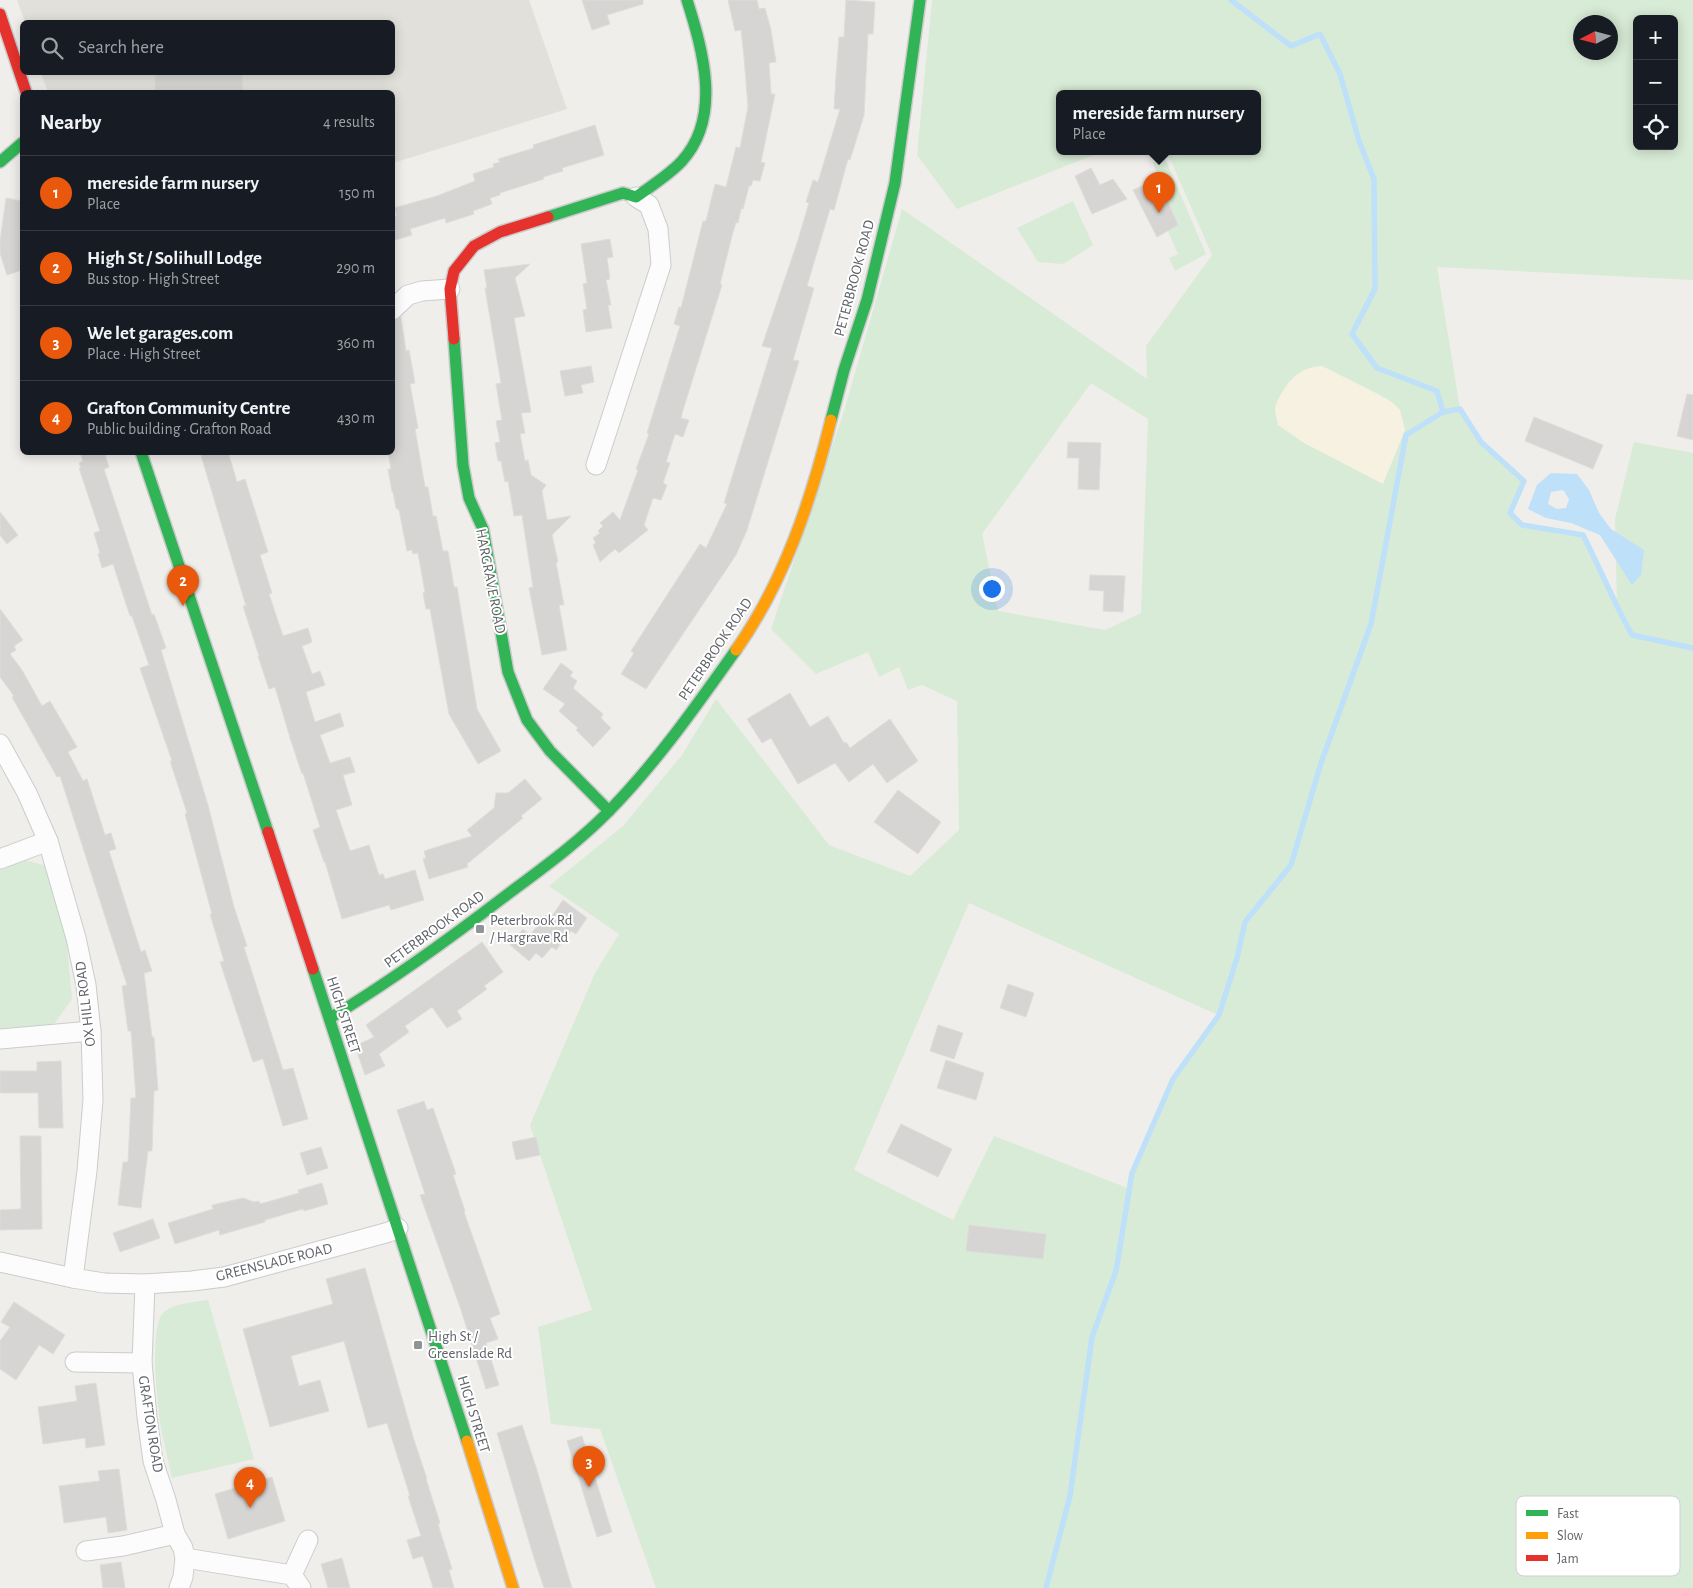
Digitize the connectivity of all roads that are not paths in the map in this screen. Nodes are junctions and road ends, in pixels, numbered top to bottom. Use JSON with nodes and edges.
{"nodes":[{"id":1,"x":687,"y":0,"type":"edge"},
{"id":2,"x":920,"y":0,"type":"edge"},
{"id":3,"x":0,"y":14,"type":"edge"},
{"id":4,"x":20,"y":74,"type":"edge"},
{"id":5,"x":20,"y":75,"type":"edge"},
{"id":6,"x":25,"y":90,"type":"edge"},
{"id":7,"x":20,"y":145,"type":"edge"},
{"id":8,"x":0,"y":162,"type":"edge"},
{"id":9,"x":636,"y":198,"type":"junction"},
{"id":10,"x":450,"y":289,"type":"junction"},
{"id":11,"x":395,"y":307,"type":"edge"},
{"id":12,"x":143,"y":455,"type":"edge"},
{"id":13,"x":596,"y":465,"type":"dead end"},
{"id":14,"x":0,"y":744,"type":"edge"},
{"id":15,"x":609,"y":811,"type":"junction"},
{"id":16,"x":48,"y":841,"type":"junction"},
{"id":17,"x":0,"y":859,"type":"edge"},
{"id":18,"x":330,"y":1018,"type":"junction"},
{"id":19,"x":91,"y":1032,"type":"junction"},
{"id":20,"x":0,"y":1039,"type":"edge"},
{"id":21,"x":398,"y":1228,"type":"junction"},
{"id":22,"x":0,"y":1262,"type":"edge"},
{"id":23,"x":72,"y":1278,"type":"junction"},
{"id":24,"x":145,"y":1284,"type":"junction"},
{"id":25,"x":75,"y":1362,"type":"dead end"},
{"id":26,"x":142,"y":1363,"type":"junction"},
{"id":27,"x":174,"y":1534,"type":"junction"},
{"id":28,"x":308,"y":1540,"type":"dead end"},
{"id":29,"x":86,"y":1551,"type":"dead end"},
{"id":30,"x":185,"y":1558,"type":"junction"},
{"id":31,"x":297,"y":1581,"type":"edge"},
{"id":32,"x":179,"y":1588,"type":"edge"},
{"id":33,"x":513,"y":1588,"type":"edge"}],
"edges":[{"from":1,"to":9,"type":"street"},
{"from":2,"to":15,"type":"street","name":"PETERBROOK ROAD"},
{"from":3,"to":4,"type":"street"},
{"from":5,"to":6,"type":"street"},
{"from":7,"to":8,"type":"street"},
{"from":9,"to":10,"type":"street","name":"HARGRAVE ROAD"},
{"from":9,"to":13,"type":"street"},
{"from":10,"to":11,"type":"street"},
{"from":10,"to":15,"type":"street","name":"HARGRAVE ROAD"},
{"from":12,"to":18,"type":"street","name":"HIGH STREET"},
{"from":14,"to":16,"type":"street","name":"OX HILL ROAD"},
{"from":15,"to":18,"type":"street","name":"PETERBROOK ROAD"},
{"from":16,"to":17,"type":"street"},
{"from":16,"to":19,"type":"street","name":"OX HILL ROAD"},
{"from":18,"to":21,"type":"street","name":"HIGH STREET"},
{"from":19,"to":20,"type":"street"},
{"from":19,"to":23,"type":"street","name":"OX HILL ROAD"},
{"from":21,"to":24,"type":"street","name":"GREENSLADE ROAD"},
{"from":21,"to":33,"type":"street","name":"HIGH STREET"},
{"from":22,"to":23,"type":"street","name":"GREENSLADE ROAD"},
{"from":23,"to":24,"type":"street","name":"GREENSLADE ROAD"},
{"from":24,"to":26,"type":"street","name":"GRAFTON ROAD"},
{"from":25,"to":26,"type":"street"},
{"from":26,"to":27,"type":"street","name":"GRAFTON ROAD"},
{"from":27,"to":29,"type":"street"},
{"from":27,"to":30,"type":"street","name":"GRAFTON ROAD"},
{"from":28,"to":31,"type":"street"},
{"from":30,"to":31,"type":"street"},
{"from":30,"to":32,"type":"street"}]}
